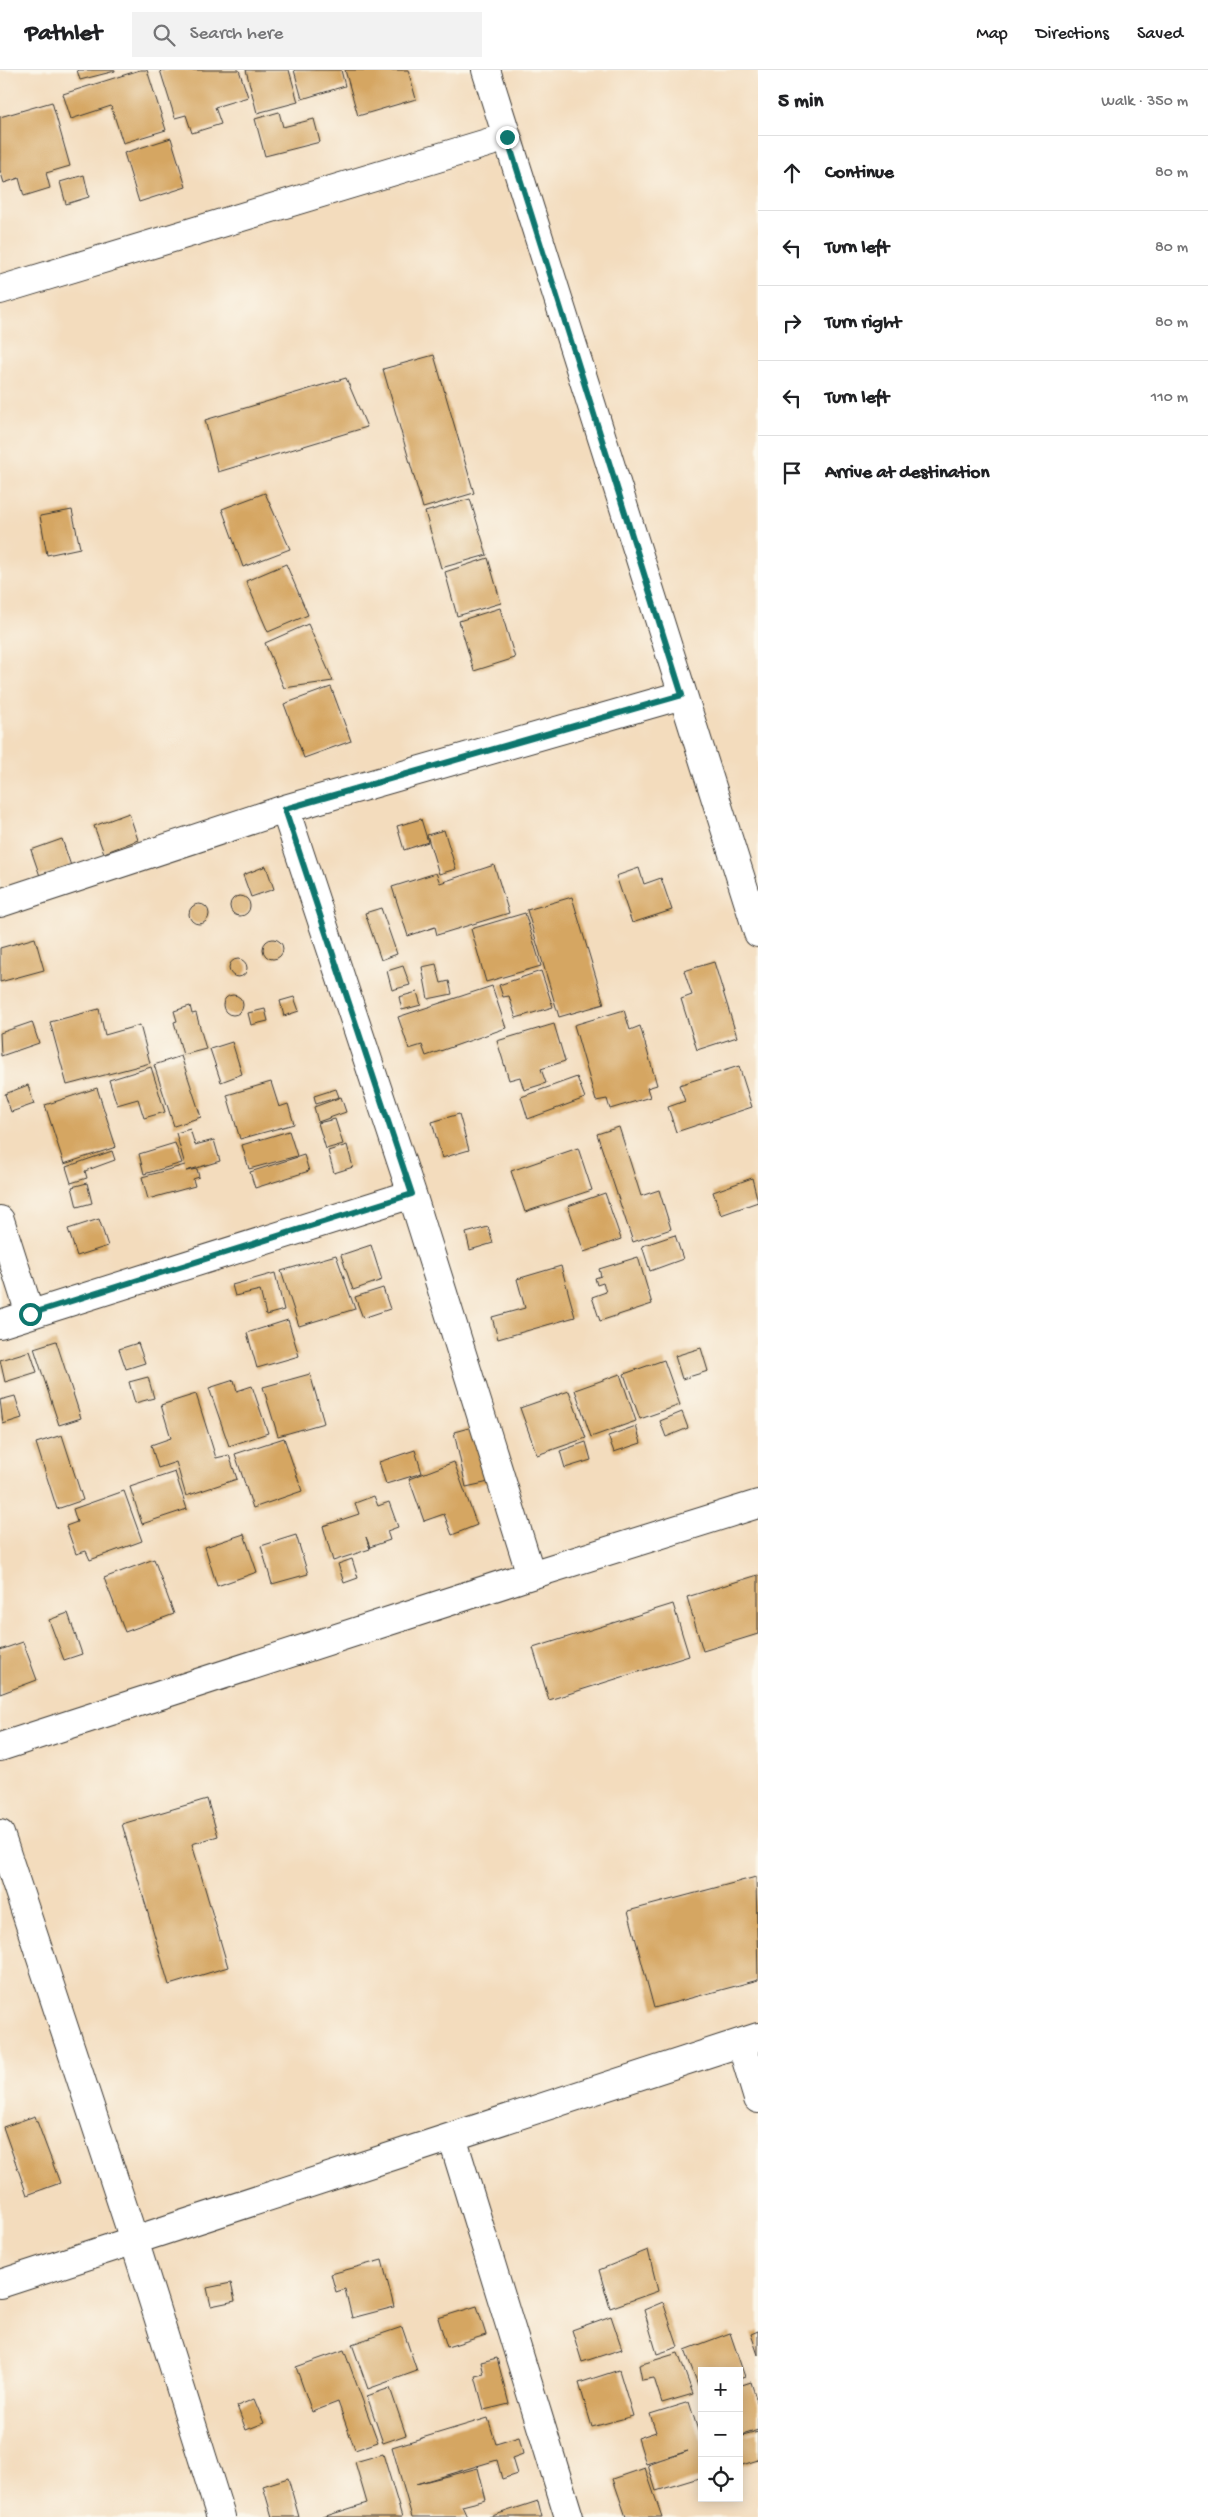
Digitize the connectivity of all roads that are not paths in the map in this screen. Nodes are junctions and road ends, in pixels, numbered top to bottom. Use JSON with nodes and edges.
{"nodes":[{"id":1,"x":486,"y":70,"type":"edge"},
{"id":2,"x":507,"y":137,"type":"junction"},
{"id":3,"x":0,"y":290,"type":"edge"},
{"id":4,"x":682,"y":695,"type":"junction"},
{"id":5,"x":285,"y":809,"type":"junction"},
{"id":6,"x":0,"y":903,"type":"edge"},
{"id":7,"x":758,"y":932,"type":"edge"},
{"id":8,"x":412,"y":1194,"type":"junction"},
{"id":9,"x":0,"y":1220,"type":"edge"},
{"id":10,"x":30,"y":1314,"type":"junction"},
{"id":11,"x":0,"y":1324,"type":"edge"},
{"id":12,"x":758,"y":1504,"type":"edge"},
{"id":13,"x":532,"y":1575,"type":"junction"},
{"id":14,"x":0,"y":1747,"type":"edge"},
{"id":15,"x":0,"y":1834,"type":"edge"},
{"id":16,"x":749,"y":2040,"type":"edge"},
{"id":17,"x":758,"y":2100,"type":"edge"},
{"id":18,"x":452,"y":2137,"type":"junction"},
{"id":19,"x":134,"y":2240,"type":"junction"},
{"id":20,"x":0,"y":2284,"type":"edge"},
{"id":21,"x":221,"y":2517,"type":"edge"},
{"id":22,"x":569,"y":2517,"type":"edge"}],
"edges":[{"from":1,"to":2,"type":"street"},
{"from":2,"to":3,"type":"street"},
{"from":2,"to":4,"type":"street"},
{"from":4,"to":5,"type":"street"},
{"from":4,"to":7,"type":"street"},
{"from":5,"to":6,"type":"street"},
{"from":5,"to":8,"type":"street"},
{"from":8,"to":10,"type":"street"},
{"from":8,"to":13,"type":"street"},
{"from":9,"to":10,"type":"street"},
{"from":10,"to":11,"type":"street"},
{"from":12,"to":13,"type":"street"},
{"from":13,"to":14,"type":"street"},
{"from":15,"to":19,"type":"street"},
{"from":16,"to":17,"type":"street"},
{"from":16,"to":18,"type":"street"},
{"from":18,"to":19,"type":"street"},
{"from":18,"to":22,"type":"street"},
{"from":19,"to":20,"type":"street"},
{"from":19,"to":21,"type":"street"}]}
